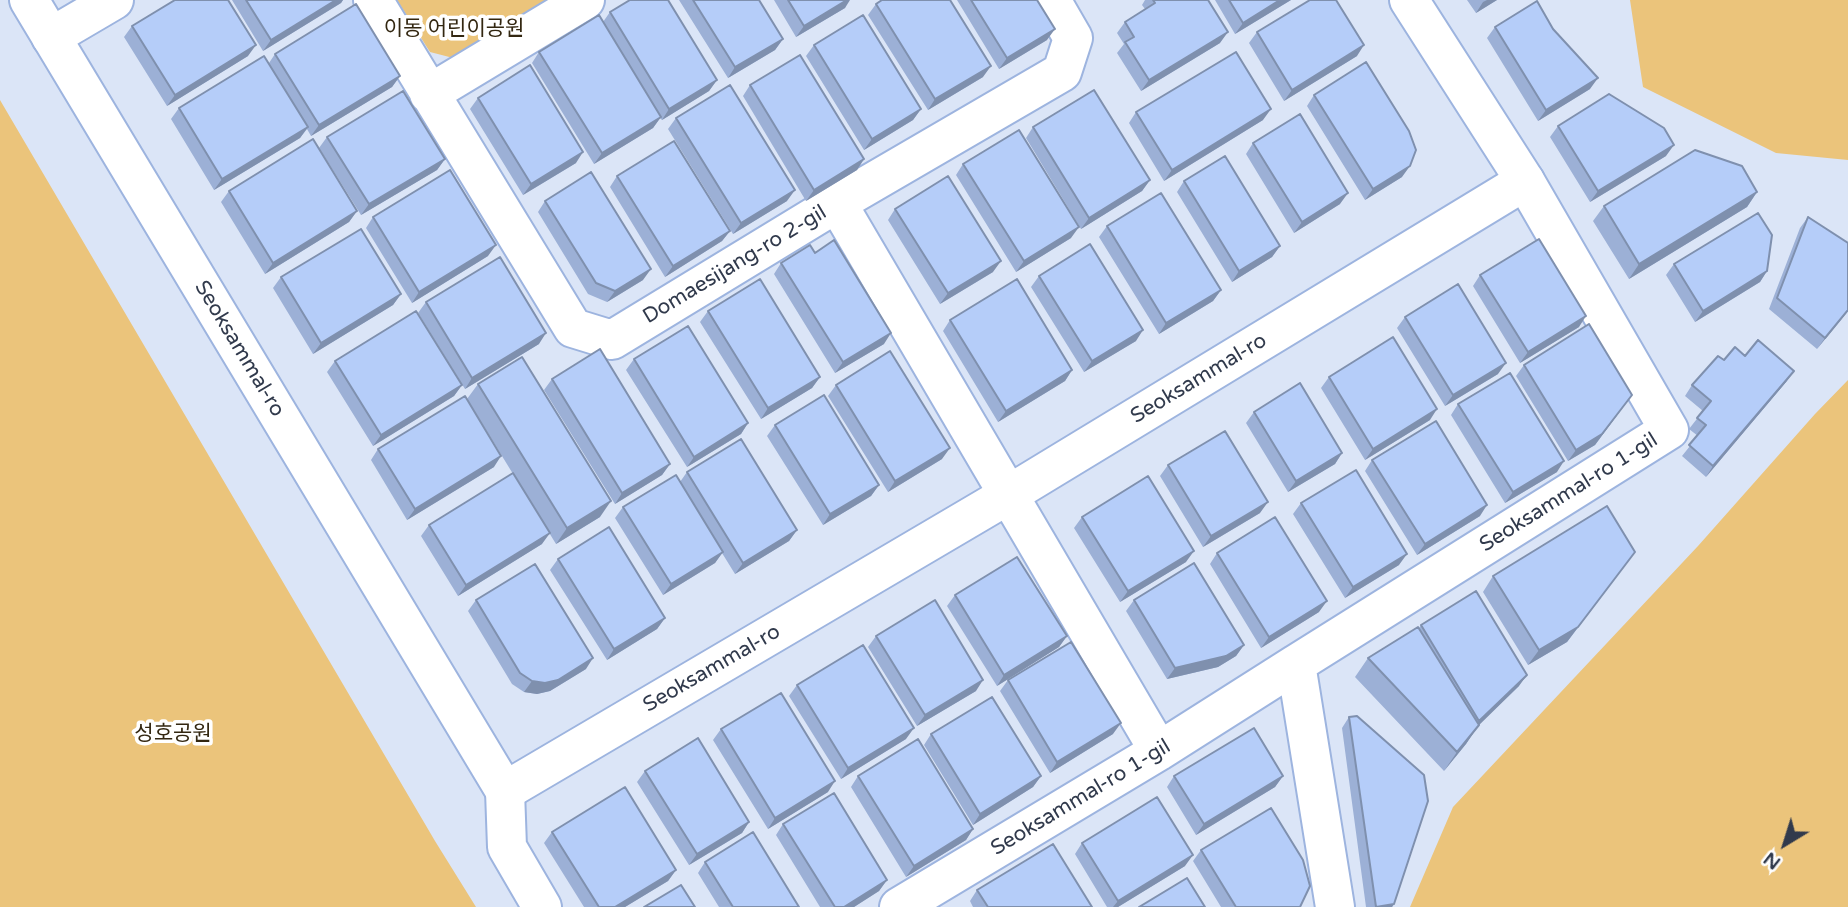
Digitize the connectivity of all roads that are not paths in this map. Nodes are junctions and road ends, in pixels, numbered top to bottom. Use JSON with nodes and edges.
{"nodes":[{"id":1,"x":29,"y":0,"type":"edge"},
{"id":2,"x":114,"y":0,"type":"edge"},
{"id":3,"x":373,"y":0,"type":"edge"},
{"id":4,"x":585,"y":0,"type":"edge"},
{"id":5,"x":1051,"y":0,"type":"edge"},
{"id":6,"x":1409,"y":0,"type":"edge"},
{"id":7,"x":51,"y":37,"type":"junction"},
{"id":8,"x":429,"y":94,"type":"junction"},
{"id":9,"x":1525,"y":181,"type":"junction"},
{"id":10,"x":837,"y":203,"type":"junction"},
{"id":11,"x":1009,"y":495,"type":"junction"},
{"id":12,"x":1296,"y":664,"type":"junction"},
{"id":13,"x":1159,"y":751,"type":"junction"},
{"id":14,"x":505,"y":791,"type":"junction"},
{"id":15,"x":542,"y":907,"type":"edge"},
{"id":16,"x":899,"y":907,"type":"edge"},
{"id":17,"x":1335,"y":907,"type":"edge"}],
"edges":[{"from":1,"to":7,"type":"street","name":"Seoksammal-ro"},
{"from":2,"to":7,"type":"street"},
{"from":3,"to":8,"type":"street","name":"Domaesijang-ro 2-gil"},
{"from":4,"to":8,"type":"street"},
{"from":5,"to":10,"type":"street","name":"Domaesijang-ro 2-gil"},
{"from":6,"to":9,"type":"street"},
{"from":7,"to":14,"type":"street","name":"Seoksammal-ro"},
{"from":8,"to":10,"type":"street","name":"Domaesijang-ro 2-gil"},
{"from":9,"to":11,"type":"street","name":"Seoksammal-ro"},
{"from":9,"to":12,"type":"street","name":"Seoksammal-ro 1-gil"},
{"from":10,"to":11,"type":"street"},
{"from":11,"to":13,"type":"street"},
{"from":11,"to":14,"type":"street","name":"Seoksammal-ro"},
{"from":12,"to":13,"type":"street","name":"Seoksammal-ro 1-gil"},
{"from":12,"to":17,"type":"street"},
{"from":13,"to":16,"type":"street","name":"Seoksammal-ro 1-gil"},
{"from":14,"to":15,"type":"street"}]}
